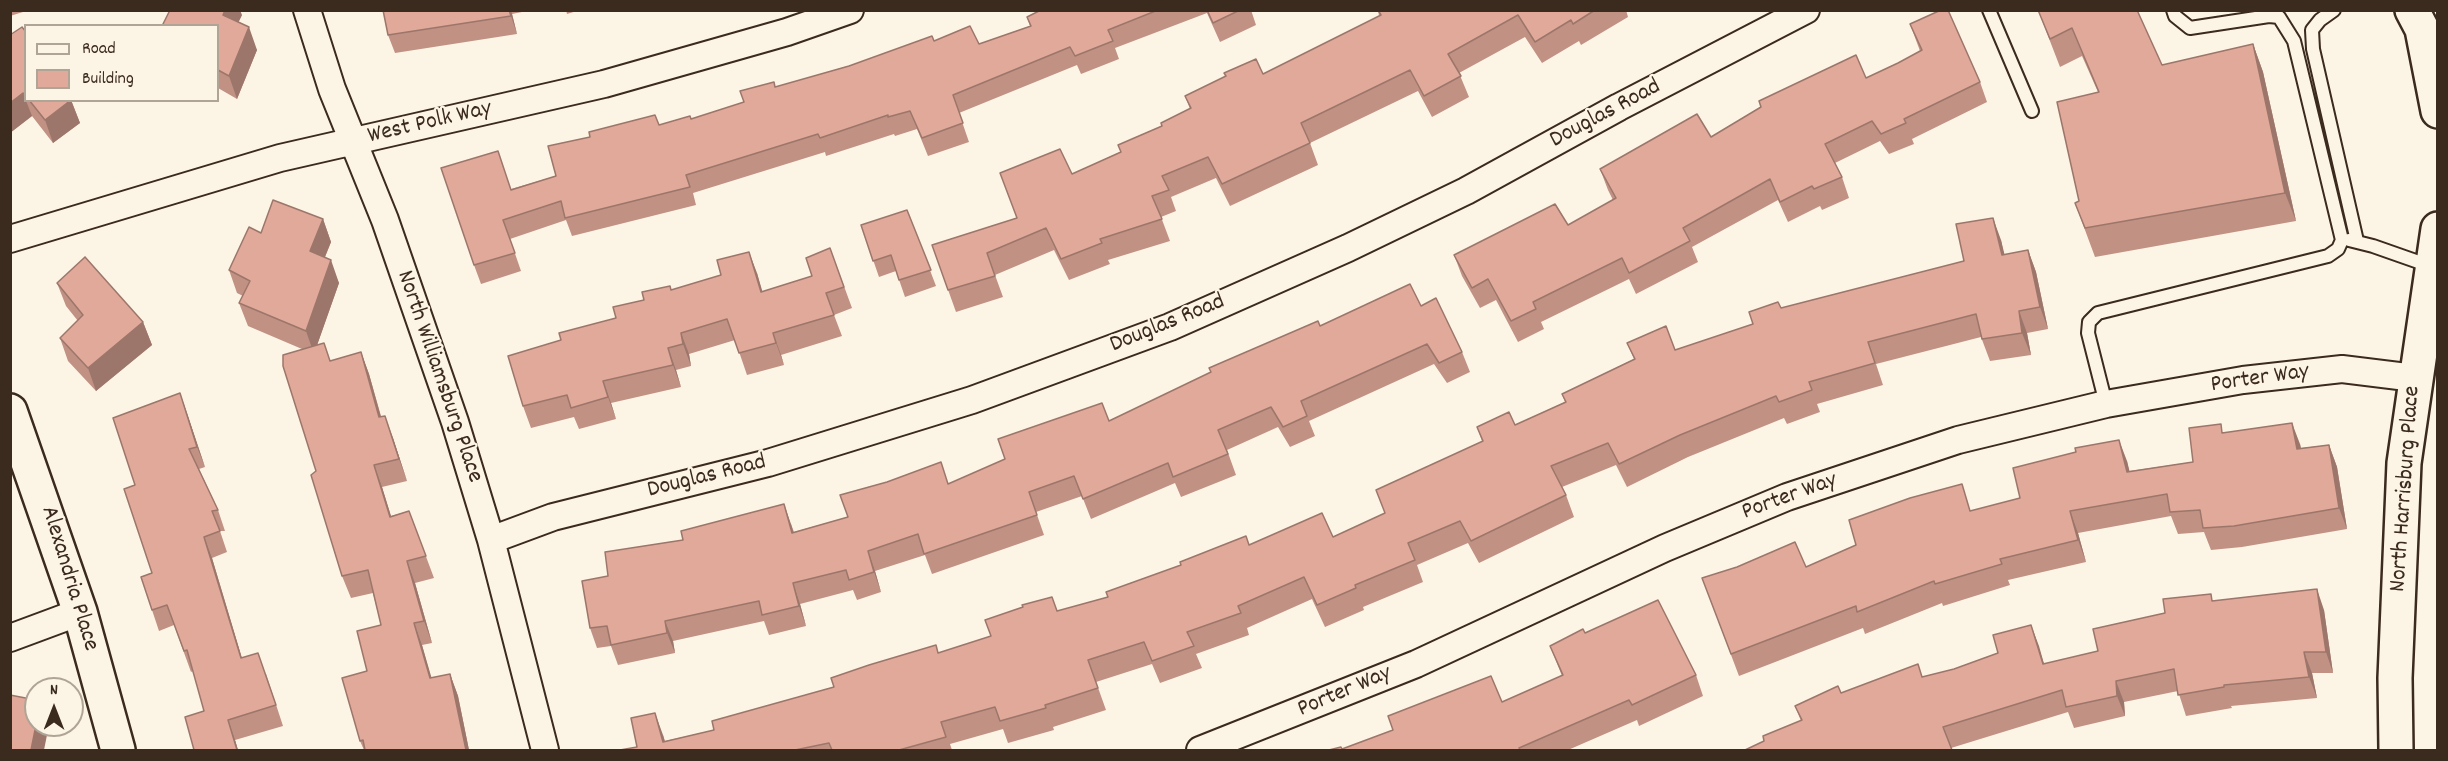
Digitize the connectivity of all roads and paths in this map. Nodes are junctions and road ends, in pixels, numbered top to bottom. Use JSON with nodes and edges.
{"nodes":[{"id":1,"x":307,"y":10,"type":"edge"},
{"id":2,"x":850,"y":10,"type":"edge"},
{"id":3,"x":1806,"y":10,"type":"edge"},
{"id":4,"x":1989,"y":10,"type":"edge"},
{"id":5,"x":2173,"y":10,"type":"edge"},
{"id":6,"x":2334,"y":10,"type":"edge"},
{"id":7,"x":2412,"y":10,"type":"edge"},
{"id":8,"x":2436,"y":92,"type":"edge"},
{"id":9,"x":2032,"y":111,"type":"dead end"},
{"id":10,"x":354,"y":142,"type":"junction"},
{"id":11,"x":2438,"y":229,"type":"edge"},
{"id":12,"x":10,"y":239,"type":"edge"},
{"id":13,"x":2342,"y":240,"type":"junction"},
{"id":14,"x":2357,"y":241,"type":"junction"},
{"id":15,"x":2432,"y":267,"type":"junction"},
{"id":16,"x":2415,"y":378,"type":"junction"},
{"id":17,"x":2106,"y":404,"type":"junction"},
{"id":18,"x":10,"y":411,"type":"edge"},
{"id":19,"x":491,"y":540,"type":"junction"},
{"id":20,"x":80,"y":612,"type":"junction"},
{"id":21,"x":10,"y":638,"type":"edge"},
{"id":22,"x":118,"y":750,"type":"edge"},
{"id":23,"x":545,"y":750,"type":"edge"},
{"id":24,"x":1200,"y":750,"type":"edge"},
{"id":25,"x":2395,"y":750,"type":"edge"}],
"edges":[{"from":1,"to":10,"type":"street","name":"North Williamsburg Place"},
{"from":2,"to":10,"type":"street","name":"West Polk Way"},
{"from":3,"to":19,"type":"street","name":"Douglas Road"},
{"from":4,"to":9,"type":"lane"},
{"from":5,"to":13,"type":"lane"},
{"from":6,"to":14,"type":"lane"},
{"from":7,"to":8,"type":"street"},
{"from":10,"to":12,"type":"street","name":"West Polk Way"},
{"from":10,"to":19,"type":"street","name":"North Williamsburg Place"},
{"from":11,"to":15,"type":"street","name":"North Harrisburg Place"},
{"from":13,"to":14,"type":"lane"},
{"from":13,"to":17,"type":"lane"},
{"from":14,"to":15,"type":"lane"},
{"from":15,"to":16,"type":"street","name":"North Harrisburg Place"},
{"from":16,"to":17,"type":"street","name":"Porter Way"},
{"from":16,"to":25,"type":"street","name":"North Harrisburg Place"},
{"from":17,"to":24,"type":"street","name":"Porter Way"},
{"from":18,"to":20,"type":"street","name":"Alexandria Place"},
{"from":19,"to":23,"type":"street","name":"North Williamsburg Place"},
{"from":20,"to":21,"type":"street"},
{"from":20,"to":22,"type":"street","name":"Alexandria Place"}]}
